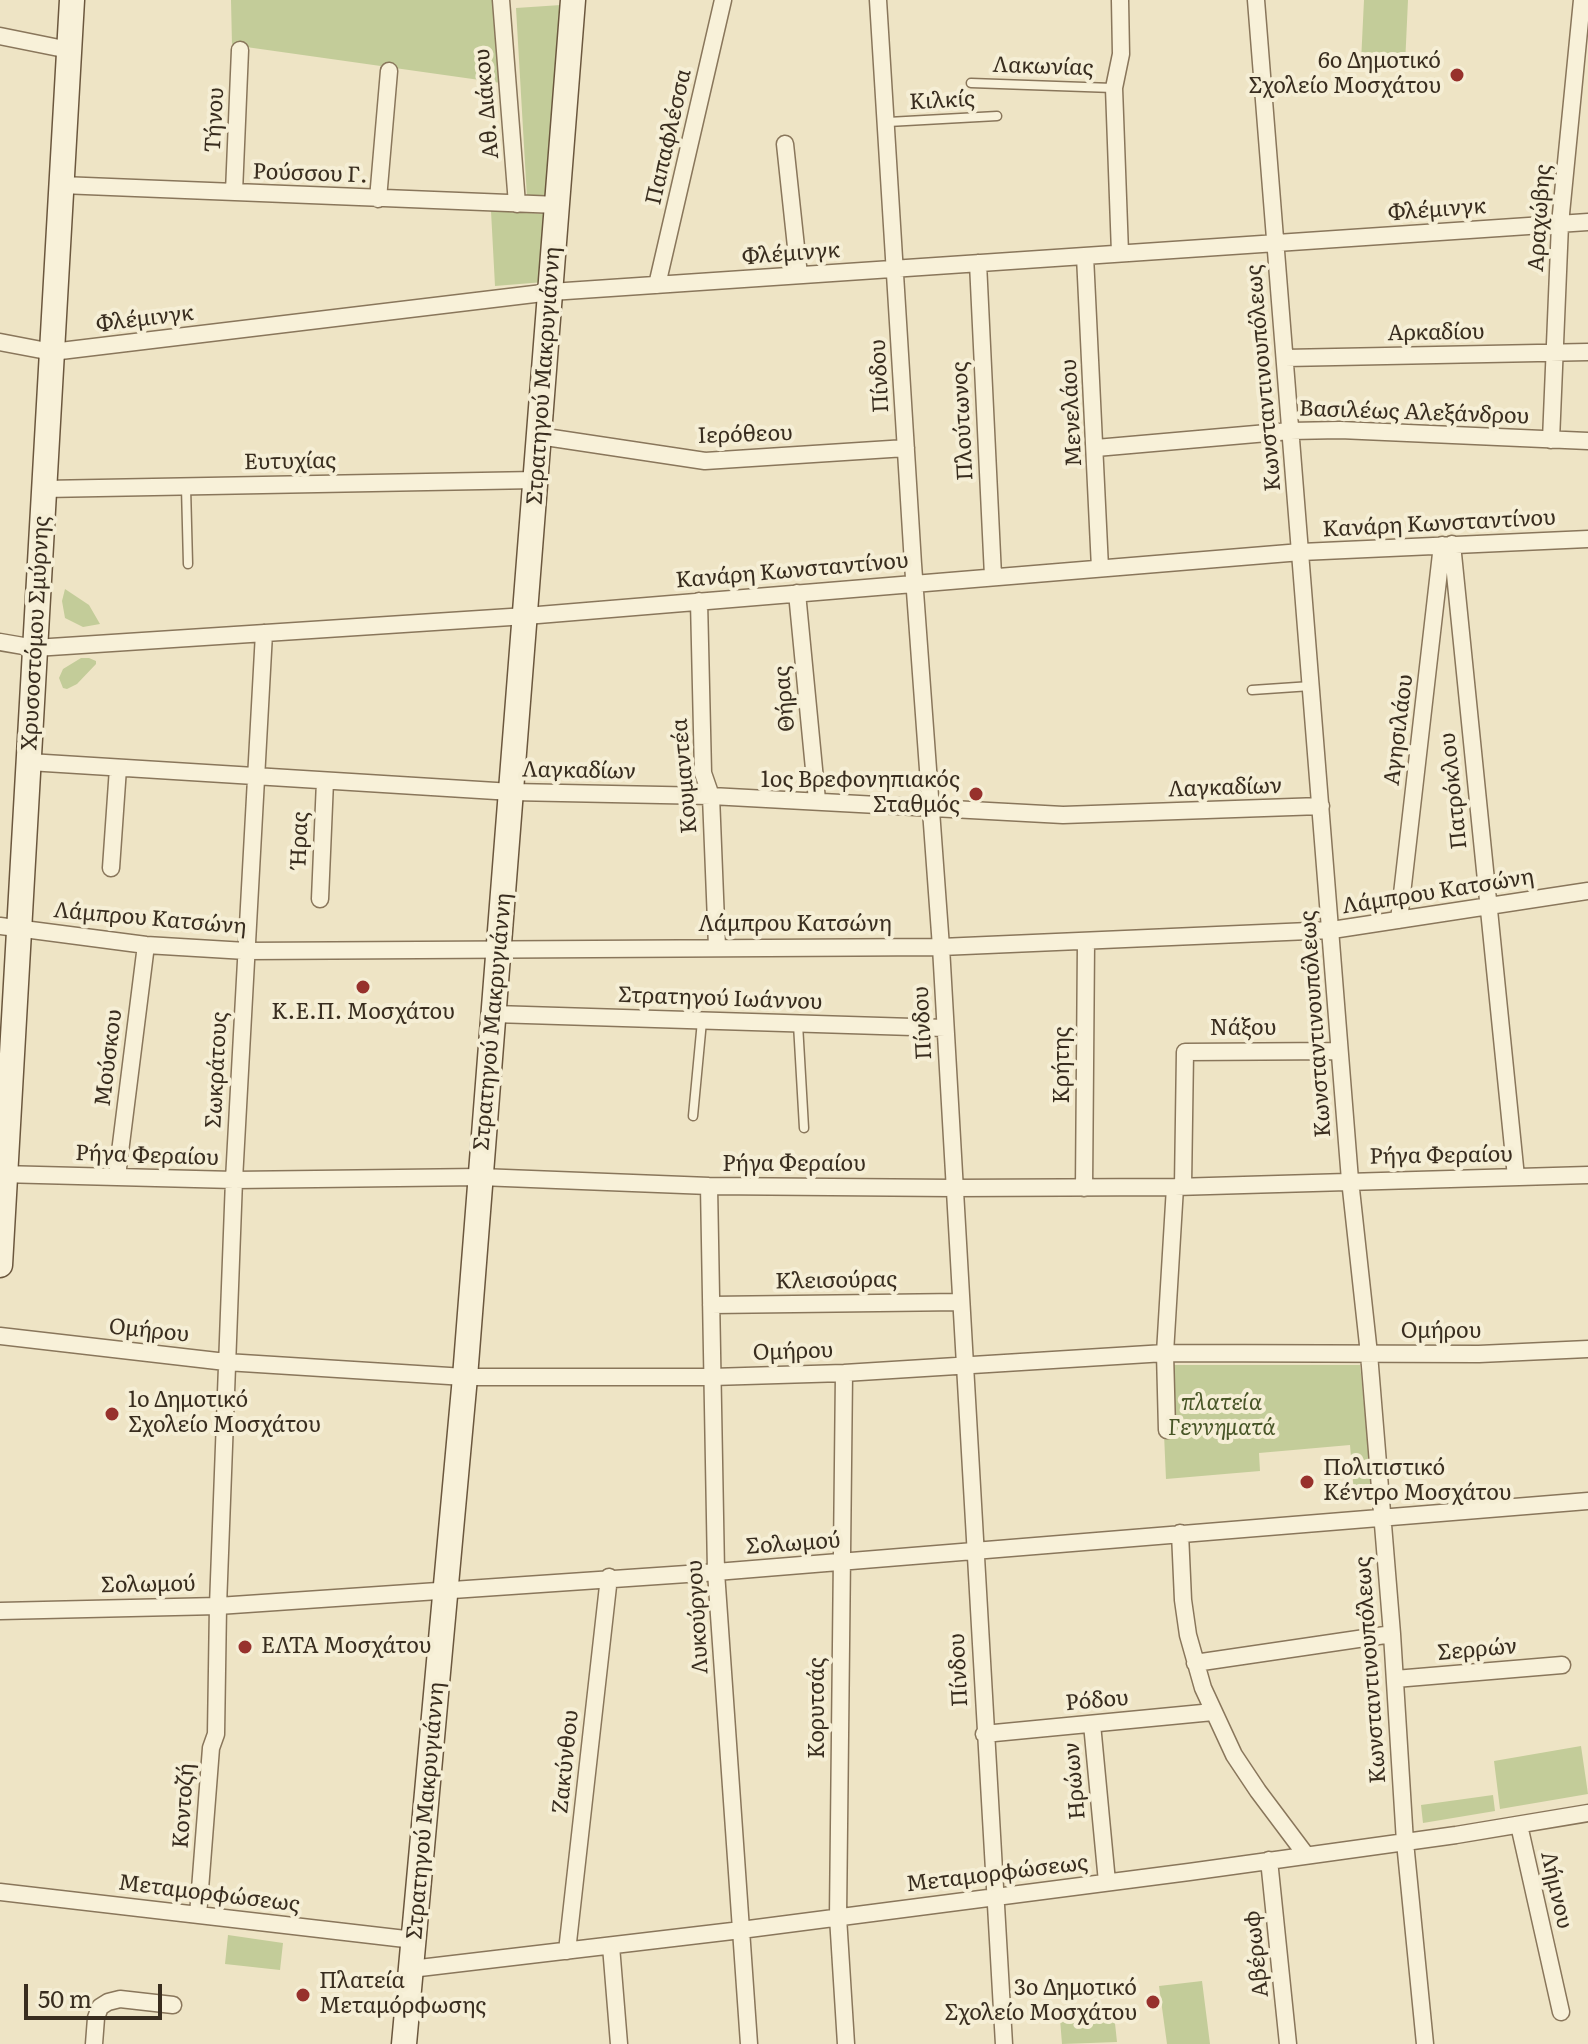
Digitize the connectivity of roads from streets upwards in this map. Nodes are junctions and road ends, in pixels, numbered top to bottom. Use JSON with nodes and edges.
{"nodes":[{"id":1,"x":72,"y":0,"type":"edge"},
{"id":2,"x":501,"y":0,"type":"edge"},
{"id":3,"x":573,"y":0,"type":"edge"},
{"id":4,"x":723,"y":0,"type":"edge"},
{"id":5,"x":878,"y":0,"type":"edge"},
{"id":6,"x":1120,"y":0,"type":"edge"},
{"id":7,"x":1256,"y":0,"type":"edge"},
{"id":8,"x":1582,"y":0,"type":"edge"},
{"id":9,"x":0,"y":36,"type":"edge"},
{"id":10,"x":69,"y":50,"type":"junction"},
{"id":11,"x":240,"y":50,"type":"dead end"},
{"id":12,"x":389,"y":71,"type":"dead end"},
{"id":13,"x":785,"y":144,"type":"dead end"},
{"id":14,"x":61,"y":185,"type":"junction"},
{"id":15,"x":234,"y":192,"type":"junction"},
{"id":16,"x":378,"y":199,"type":"junction"},
{"id":17,"x":517,"y":204,"type":"junction"},
{"id":18,"x":558,"y":205,"type":"junction"},
{"id":19,"x":1588,"y":222,"type":"edge"},
{"id":20,"x":1560,"y":224,"type":"junction"},
{"id":21,"x":1276,"y":243,"type":"junction"},
{"id":22,"x":1120,"y":253,"type":"junction"},
{"id":23,"x":1085,"y":256,"type":"junction"},
{"id":24,"x":978,"y":263,"type":"junction"},
{"id":25,"x":896,"y":268,"type":"junction"},
{"id":26,"x":799,"y":275,"type":"junction"},
{"id":27,"x":657,"y":285,"type":"junction"},
{"id":28,"x":551,"y":292,"type":"junction"},
{"id":29,"x":0,"y":342,"type":"edge"},
{"id":30,"x":52,"y":352,"type":"junction"},
{"id":31,"x":1588,"y":352,"type":"edge"},
{"id":32,"x":1556,"y":353,"type":"junction"},
{"id":33,"x":1285,"y":358,"type":"junction"},
{"id":34,"x":1290,"y":431,"type":"junction"},
{"id":35,"x":539,"y":436,"type":"junction"},
{"id":36,"x":1551,"y":440,"type":"junction"},
{"id":37,"x":1588,"y":441,"type":"edge"},
{"id":38,"x":906,"y":448,"type":"junction"},
{"id":39,"x":1096,"y":448,"type":"junction"},
{"id":40,"x":536,"y":480,"type":"junction"},
{"id":41,"x":44,"y":489,"type":"junction"},
{"id":42,"x":1588,"y":539,"type":"edge"},
{"id":43,"x":1447,"y":545,"type":"junction"},
{"id":44,"x":1301,"y":552,"type":"junction"},
{"id":45,"x":1100,"y":568,"type":"junction"},
{"id":46,"x":993,"y":576,"type":"junction"},
{"id":47,"x":915,"y":582,"type":"junction"},
{"id":48,"x":797,"y":593,"type":"junction"},
{"id":49,"x":699,"y":601,"type":"junction"},
{"id":50,"x":526,"y":616,"type":"junction"},
{"id":51,"x":264,"y":633,"type":"junction"},
{"id":52,"x":0,"y":642,"type":"edge"},
{"id":53,"x":35,"y":648,"type":"junction"},
{"id":54,"x":29,"y":762,"type":"junction"},
{"id":55,"x":118,"y":768,"type":"junction"},
{"id":56,"x":256,"y":777,"type":"junction"},
{"id":57,"x":325,"y":781,"type":"junction"},
{"id":58,"x":512,"y":792,"type":"junction"},
{"id":59,"x":816,"y":792,"type":"junction"},
{"id":60,"x":711,"y":796,"type":"junction"},
{"id":61,"x":1321,"y":806,"type":"junction"},
{"id":62,"x":930,"y":809,"type":"junction"},
{"id":63,"x":111,"y":868,"type":"dead end"},
{"id":64,"x":1588,"y":891,"type":"edge"},
{"id":65,"x":320,"y":899,"type":"dead end"},
{"id":66,"x":1488,"y":907,"type":"junction"},
{"id":67,"x":1399,"y":920,"type":"junction"},
{"id":68,"x":10,"y":927,"type":"edge"},
{"id":69,"x":1332,"y":930,"type":"junction"},
{"id":70,"x":1086,"y":942,"type":"junction"},
{"id":71,"x":146,"y":945,"type":"junction"},
{"id":72,"x":717,"y":947,"type":"junction"},
{"id":73,"x":941,"y":947,"type":"junction"},
{"id":74,"x":500,"y":949,"type":"junction"},
{"id":75,"x":246,"y":951,"type":"junction"},
{"id":76,"x":494,"y":1014,"type":"junction"},
{"id":77,"x":945,"y":1028,"type":"junction"},
{"id":78,"x":1339,"y":1051,"type":"junction"},
{"id":79,"x":3,"y":1174,"type":"edge"},
{"id":80,"x":1588,"y":1175,"type":"edge"},
{"id":81,"x":117,"y":1176,"type":"junction"},
{"id":82,"x":480,"y":1177,"type":"junction"},
{"id":83,"x":1516,"y":1177,"type":"junction"},
{"id":84,"x":234,"y":1180,"type":"junction"},
{"id":85,"x":1350,"y":1180,"type":"junction"},
{"id":86,"x":709,"y":1186,"type":"junction"},
{"id":87,"x":1179,"y":1186,"type":"junction"},
{"id":88,"x":953,"y":1188,"type":"junction"},
{"id":89,"x":1084,"y":1188,"type":"junction"},
{"id":90,"x":0,"y":1265,"type":"edge"},
{"id":91,"x":961,"y":1302,"type":"junction"},
{"id":92,"x":711,"y":1305,"type":"junction"},
{"id":93,"x":0,"y":1336,"type":"edge"},
{"id":94,"x":1588,"y":1349,"type":"edge"},
{"id":95,"x":1165,"y":1353,"type":"junction"},
{"id":96,"x":1369,"y":1354,"type":"junction"},
{"id":97,"x":226,"y":1362,"type":"junction"},
{"id":98,"x":965,"y":1366,"type":"junction"},
{"id":99,"x":844,"y":1373,"type":"junction"},
{"id":100,"x":465,"y":1377,"type":"junction"},
{"id":101,"x":712,"y":1377,"type":"junction"},
{"id":102,"x":1167,"y":1430,"type":"dead end"},
{"id":103,"x":1588,"y":1501,"type":"edge"},
{"id":104,"x":1381,"y":1516,"type":"junction"},
{"id":105,"x":1180,"y":1533,"type":"junction"},
{"id":106,"x":975,"y":1549,"type":"junction"},
{"id":107,"x":841,"y":1563,"type":"junction"},
{"id":108,"x":716,"y":1572,"type":"junction"},
{"id":109,"x":609,"y":1577,"type":"junction"},
{"id":110,"x":446,"y":1589,"type":"junction"},
{"id":111,"x":218,"y":1606,"type":"junction"},
{"id":112,"x":0,"y":1611,"type":"edge"},
{"id":113,"x":1392,"y":1634,"type":"junction"},
{"id":114,"x":1195,"y":1663,"type":"junction"},
{"id":115,"x":1562,"y":1665,"type":"dead end"},
{"id":116,"x":1395,"y":1679,"type":"junction"},
{"id":117,"x":1213,"y":1712,"type":"junction"},
{"id":118,"x":1092,"y":1724,"type":"junction"},
{"id":119,"x":984,"y":1734,"type":"junction"},
{"id":120,"x":211,"y":1748,"type":"joint"},
{"id":121,"x":1588,"y":1813,"type":"edge"},
{"id":122,"x":1519,"y":1825,"type":"junction"},
{"id":123,"x":1405,"y":1842,"type":"junction"},
{"id":124,"x":1306,"y":1855,"type":"junction"},
{"id":125,"x":1269,"y":1860,"type":"junction"},
{"id":126,"x":1107,"y":1882,"type":"junction"},
{"id":127,"x":0,"y":1892,"type":"edge"},
{"id":128,"x":996,"y":1895,"type":"junction"},
{"id":129,"x":198,"y":1915,"type":"junction"},
{"id":130,"x":838,"y":1917,"type":"junction"},
{"id":131,"x":741,"y":1930,"type":"junction"},
{"id":132,"x":414,"y":1940,"type":"junction"},
{"id":133,"x":611,"y":1946,"type":"junction"},
{"id":134,"x":567,"y":1951,"type":"junction"},
{"id":135,"x":411,"y":1969,"type":"junction"},
{"id":136,"x":173,"y":2005,"type":"dead end"},
{"id":137,"x":1561,"y":2012,"type":"dead end"},
{"id":138,"x":94,"y":2044,"type":"edge"},
{"id":139,"x":404,"y":2044,"type":"edge"},
{"id":140,"x":619,"y":2044,"type":"edge"},
{"id":141,"x":749,"y":2044,"type":"edge"},
{"id":142,"x":846,"y":2044,"type":"edge"},
{"id":143,"x":1004,"y":2044,"type":"edge"},
{"id":144,"x":1288,"y":2044,"type":"edge"},
{"id":145,"x":1425,"y":2044,"type":"edge"}],
"edges":[{"from":1,"to":10,"type":"main road","name":"Χρυσοστόμου Σμύρνης"},
{"from":2,"to":17,"type":"street","name":"Αθ. Διάκου"},
{"from":3,"to":18,"type":"main road","name":"Στρατηγού Μακρυγιάννη"},
{"from":4,"to":27,"type":"street","name":"Παπαφλέσσα"},
{"from":5,"to":25,"type":"street","name":"Πίνδου"},
{"from":6,"to":22,"type":"street"},
{"from":7,"to":21,"type":"street","name":"Κωνσταντινουπόλεως"},
{"from":8,"to":20,"type":"street","name":"Αραχώβης"},
{"from":9,"to":10,"type":"street"},
{"from":10,"to":14,"type":"main road","name":"Χρυσοστόμου Σμύρνης"},
{"from":11,"to":15,"type":"street","name":"Τήνου"},
{"from":12,"to":16,"type":"street"},
{"from":13,"to":26,"type":"street"},
{"from":14,"to":15,"type":"street","name":"Ρούσσου Γ."},
{"from":14,"to":30,"type":"main road","name":"Χρυσοστόμου Σμύρνης"},
{"from":15,"to":16,"type":"street","name":"Ρούσσου Γ."},
{"from":16,"to":17,"type":"street","name":"Ρούσσου Γ."},
{"from":17,"to":18,"type":"street","name":"Ρούσσου Γ."},
{"from":18,"to":28,"type":"main road","name":"Στρατηγού Μακρυγιάννη"},
{"from":19,"to":20,"type":"street","name":"Φλέμινγκ"},
{"from":20,"to":21,"type":"street","name":"Φλέμινγκ"},
{"from":20,"to":32,"type":"street","name":"Αραχώβης"},
{"from":21,"to":22,"type":"street","name":"Φλέμινγκ"},
{"from":21,"to":33,"type":"street","name":"Κωνσταντινουπόλεως"},
{"from":22,"to":23,"type":"street","name":"Φλέμινγκ"},
{"from":23,"to":24,"type":"street","name":"Φλέμινγκ"},
{"from":23,"to":39,"type":"street","name":"Μενελάου"},
{"from":24,"to":25,"type":"street","name":"Φλέμινγκ"},
{"from":24,"to":46,"type":"street","name":"Πλούτωνος"},
{"from":25,"to":26,"type":"street","name":"Φλέμινγκ"},
{"from":25,"to":38,"type":"street","name":"Πίνδου"},
{"from":26,"to":27,"type":"street","name":"Φλέμινγκ"},
{"from":27,"to":28,"type":"street","name":"Φλέμινγκ"},
{"from":28,"to":30,"type":"street","name":"Φλέμινγκ"},
{"from":28,"to":35,"type":"main road","name":"Στρατηγού Μακρυγιάννη"},
{"from":29,"to":30,"type":"street","name":"Φλέμινγκ"},
{"from":30,"to":41,"type":"main road","name":"Χρυσοστόμου Σμύρνης"},
{"from":31,"to":32,"type":"street","name":"Αρκαδίου"},
{"from":32,"to":33,"type":"street","name":"Αρκαδίου"},
{"from":32,"to":36,"type":"street","name":"Αραχώβης"},
{"from":33,"to":34,"type":"street","name":"Κωνσταντινουπόλεως"},
{"from":34,"to":36,"type":"street","name":"Βασιλέως Αλεξάνδρου"},
{"from":34,"to":39,"type":"street","name":"Βασιλέως Αλεξάνδρου"},
{"from":34,"to":44,"type":"street","name":"Κωνσταντινουπόλεως"},
{"from":35,"to":38,"type":"street","name":"Ιερόθεου"},
{"from":35,"to":40,"type":"main road","name":"Στρατηγού Μακρυγιάννη"},
{"from":36,"to":37,"type":"street","name":"Βασιλέως Αλεξάνδρου"},
{"from":38,"to":47,"type":"street","name":"Πίνδου"},
{"from":39,"to":45,"type":"street","name":"Μενελάου"},
{"from":40,"to":41,"type":"street","name":"Ευτυχίας"},
{"from":40,"to":50,"type":"main road","name":"Στρατηγού Μακρυγιάννη"},
{"from":41,"to":53,"type":"main road","name":"Χρυσοστόμου Σμύρνης"},
{"from":42,"to":43,"type":"street","name":"Κανάρη Κωνσταντίνου"},
{"from":43,"to":44,"type":"street","name":"Κανάρη Κωνσταντίνου"},
{"from":43,"to":66,"type":"street","name":"Πατρόκλου"},
{"from":43,"to":67,"type":"street","name":"Αγησιλάου"},
{"from":44,"to":45,"type":"street","name":"Κανάρη Κωνσταντίνου"},
{"from":44,"to":61,"type":"street","name":"Κωνσταντινουπόλεως"},
{"from":45,"to":46,"type":"street","name":"Κανάρη Κωνσταντίνου"},
{"from":46,"to":47,"type":"street","name":"Κανάρη Κωνσταντίνου"},
{"from":47,"to":48,"type":"street","name":"Κανάρη Κωνσταντίνου"},
{"from":47,"to":62,"type":"street","name":"Πίνδου"},
{"from":48,"to":49,"type":"street","name":"Κανάρη Κωνσταντίνου"},
{"from":48,"to":59,"type":"street","name":"Θήρας"},
{"from":49,"to":50,"type":"street","name":"Κανάρη Κωνσταντίνου"},
{"from":49,"to":60,"type":"street","name":"Κουμαντέα"},
{"from":50,"to":51,"type":"street","name":"Κανάρη Κωνσταντίνου"},
{"from":50,"to":58,"type":"main road","name":"Στρατηγού Μακρυγιάννη"},
{"from":51,"to":53,"type":"street","name":"Κανάρη Κωνσταντίνου"},
{"from":51,"to":56,"type":"street","name":"Σωκράτους"},
{"from":52,"to":53,"type":"street","name":"Κανάρη Κωνσταντίνου"},
{"from":53,"to":54,"type":"main road","name":"Χρυσοστόμου Σμύρνης"},
{"from":54,"to":55,"type":"street","name":"Λαγκαδίων"},
{"from":54,"to":68,"type":"main road","name":"Χρυσοστόμου Σμύρνης"},
{"from":55,"to":56,"type":"street","name":"Λαγκαδίων"},
{"from":55,"to":63,"type":"street"},
{"from":56,"to":57,"type":"street","name":"Λαγκαδίων"},
{"from":56,"to":75,"type":"street","name":"Σωκράτους"},
{"from":57,"to":58,"type":"street","name":"Λαγκαδίων"},
{"from":57,"to":65,"type":"street","name":"Ήρας"},
{"from":58,"to":60,"type":"street","name":"Λαγκαδίων"},
{"from":58,"to":74,"type":"main road","name":"Στρατηγού Μακρυγιάννη"},
{"from":59,"to":60,"type":"street","name":"Λαγκαδίων"},
{"from":59,"to":62,"type":"street","name":"Λαγκαδίων"},
{"from":60,"to":72,"type":"street","name":"Κουμαντέα"},
{"from":61,"to":62,"type":"street","name":"Λαγκαδίων"},
{"from":61,"to":69,"type":"street","name":"Κωνσταντινουπόλεως"},
{"from":62,"to":73,"type":"street","name":"Πίνδου"},
{"from":64,"to":66,"type":"street","name":"Λάμπρου Κατσώνη"},
{"from":66,"to":67,"type":"street","name":"Λάμπρου Κατσώνη"},
{"from":66,"to":83,"type":"street","name":"Πατρόκλου"},
{"from":67,"to":69,"type":"street","name":"Λάμπρου Κατσώνη"},
{"from":68,"to":71,"type":"street","name":"Λάμπρου Κατσώνη"},
{"from":68,"to":79,"type":"main road","name":"Χρυσοστόμου Σμύρνης"},
{"from":69,"to":70,"type":"street","name":"Λάμπρου Κατσώνη"},
{"from":69,"to":78,"type":"street","name":"Κωνσταντινουπόλεως"},
{"from":70,"to":73,"type":"street","name":"Λάμπρου Κατσώνη"},
{"from":70,"to":89,"type":"street","name":"Κρήτης"},
{"from":71,"to":75,"type":"street","name":"Λάμπρου Κατσώνη"},
{"from":71,"to":81,"type":"street","name":"Μούσκου"},
{"from":72,"to":73,"type":"street","name":"Λάμπρου Κατσώνη"},
{"from":72,"to":74,"type":"street","name":"Λάμπρου Κατσώνη"},
{"from":73,"to":77,"type":"street","name":"Πίνδου"},
{"from":74,"to":75,"type":"street","name":"Λάμπρου Κατσώνη"},
{"from":74,"to":76,"type":"main road","name":"Στρατηγού Μακρυγιάννη"},
{"from":75,"to":84,"type":"street","name":"Σωκράτους"},
{"from":76,"to":77,"type":"street","name":"Στρατηγού Ιωάννου"},
{"from":76,"to":82,"type":"main road","name":"Στρατηγού Μακρυγιάννη"},
{"from":77,"to":88,"type":"street","name":"Πίνδου"},
{"from":78,"to":85,"type":"street","name":"Κωνσταντινουπόλεως"},
{"from":78,"to":87,"type":"street","name":"Νάξου"},
{"from":79,"to":81,"type":"street","name":"Ρήγα Φεραίου"},
{"from":79,"to":90,"type":"main road","name":"Χρυσοστόμου Σμύρνης"},
{"from":80,"to":83,"type":"street","name":"Ρήγα Φεραίου"},
{"from":81,"to":84,"type":"street","name":"Ρήγα Φεραίου"},
{"from":82,"to":84,"type":"street","name":"Ρήγα Φεραίου"},
{"from":82,"to":86,"type":"street","name":"Ρήγα Φεραίου"},
{"from":82,"to":100,"type":"main road","name":"Στρατηγού Μακρυγιάννη"},
{"from":83,"to":85,"type":"street","name":"Ρήγα Φεραίου"},
{"from":84,"to":97,"type":"street","name":"Σωκράτους"},
{"from":85,"to":87,"type":"street","name":"Ρήγα Φεραίου"},
{"from":85,"to":96,"type":"street","name":"Κωνσταντινουπόλεως"},
{"from":86,"to":88,"type":"street","name":"Ρήγα Φεραίου"},
{"from":86,"to":92,"type":"street","name":"Λυκούργου"},
{"from":87,"to":89,"type":"street","name":"Ρήγα Φεραίου"},
{"from":87,"to":95,"type":"street","name":"Νάξου"},
{"from":88,"to":89,"type":"street","name":"Ρήγα Φεραίου"},
{"from":88,"to":91,"type":"street","name":"Πίνδου"},
{"from":91,"to":92,"type":"street","name":"Κλεισούρας"},
{"from":91,"to":98,"type":"street","name":"Πίνδου"},
{"from":92,"to":101,"type":"street","name":"Λυκούργου"},
{"from":93,"to":97,"type":"street","name":"Ομήρου"},
{"from":94,"to":96,"type":"street","name":"Ομήρου"},
{"from":95,"to":96,"type":"street","name":"Ομήρου"},
{"from":95,"to":98,"type":"street","name":"Ομήρου"},
{"from":95,"to":102,"type":"street","name":"Νάξου"},
{"from":96,"to":104,"type":"street","name":"Κωνσταντινουπόλεως"},
{"from":97,"to":100,"type":"street","name":"Ομήρου"},
{"from":97,"to":111,"type":"street","name":"Σωκράτους"},
{"from":98,"to":99,"type":"street","name":"Ομήρου"},
{"from":98,"to":106,"type":"street","name":"Πίνδου"},
{"from":99,"to":101,"type":"street","name":"Ομήρου"},
{"from":99,"to":107,"type":"street","name":"Κορυτσάς"},
{"from":100,"to":101,"type":"street","name":"Ομήρου"},
{"from":100,"to":110,"type":"main road","name":"Στρατηγού Μακρυγιάννη"},
{"from":101,"to":108,"type":"street","name":"Λυκούργου"},
{"from":103,"to":104,"type":"street","name":"Σολωμού"},
{"from":104,"to":105,"type":"street","name":"Σολωμού"},
{"from":104,"to":113,"type":"street","name":"Κωνσταντινουπόλεως"},
{"from":105,"to":106,"type":"street","name":"Σολωμού"},
{"from":105,"to":114,"type":"street"},
{"from":106,"to":107,"type":"street","name":"Σολωμού"},
{"from":106,"to":119,"type":"street","name":"Πίνδου"},
{"from":107,"to":108,"type":"street","name":"Σολωμού"},
{"from":107,"to":130,"type":"street","name":"Κορυτσάς"},
{"from":108,"to":109,"type":"street","name":"Σολωμού"},
{"from":108,"to":131,"type":"street","name":"Λυκούργου"},
{"from":109,"to":110,"type":"street","name":"Σολωμού"},
{"from":109,"to":134,"type":"street","name":"Ζακύνθου"},
{"from":110,"to":111,"type":"street","name":"Σολωμού"},
{"from":110,"to":132,"type":"main road","name":"Στρατηγού Μακρυγιάννη"},
{"from":111,"to":112,"type":"street","name":"Σολωμού"},
{"from":111,"to":120,"type":"street","name":"Σωκράτους"},
{"from":113,"to":114,"type":"street"},
{"from":113,"to":116,"type":"street","name":"Κωνσταντινουπόλεως"},
{"from":114,"to":117,"type":"street"},
{"from":115,"to":116,"type":"street","name":"Σερρών"},
{"from":116,"to":123,"type":"street","name":"Κωνσταντινουπόλεως"},
{"from":117,"to":118,"type":"street","name":"Ρόδου"},
{"from":117,"to":124,"type":"street"},
{"from":118,"to":119,"type":"street","name":"Ρόδου"},
{"from":118,"to":126,"type":"street","name":"Ηρώων"},
{"from":119,"to":128,"type":"street","name":"Πίνδου"},
{"from":120,"to":129,"type":"street","name":"Κοντοζή"},
{"from":121,"to":122,"type":"street","name":"Μεταμορφώσεως"},
{"from":122,"to":123,"type":"street","name":"Μεταμορφώσεως"},
{"from":122,"to":137,"type":"street","name":"Λήμνου"},
{"from":123,"to":124,"type":"street","name":"Μεταμορφώσεως"},
{"from":123,"to":145,"type":"street","name":"Κωνσταντινουπόλεως"},
{"from":124,"to":125,"type":"street","name":"Μεταμορφώσεως"},
{"from":125,"to":126,"type":"street","name":"Μεταμορφώσεως"},
{"from":125,"to":144,"type":"street","name":"Αβέρωφ"},
{"from":126,"to":128,"type":"street","name":"Μεταμορφώσεως"},
{"from":127,"to":129,"type":"street","name":"Μεταμορφώσεως"},
{"from":128,"to":130,"type":"street","name":"Μεταμορφώσεως"},
{"from":128,"to":143,"type":"street","name":"Πίνδου"},
{"from":129,"to":132,"type":"street","name":"Μεταμορφώσεως"},
{"from":130,"to":131,"type":"street","name":"Μεταμορφώσεως"},
{"from":130,"to":142,"type":"street","name":"Κορυτσάς"},
{"from":131,"to":133,"type":"street","name":"Μεταμορφώσεως"},
{"from":131,"to":141,"type":"street","name":"Λυκούργου"},
{"from":132,"to":135,"type":"main road","name":"Στρατηγού Μακρυγιάννη"},
{"from":133,"to":134,"type":"street","name":"Μεταμορφώσεως"},
{"from":133,"to":140,"type":"street"},
{"from":134,"to":135,"type":"street","name":"Μεταμορφώσεως"},
{"from":135,"to":139,"type":"main road","name":"Στρατηγού Μακρυγιάννη"},
{"from":136,"to":138,"type":"street"}]}
